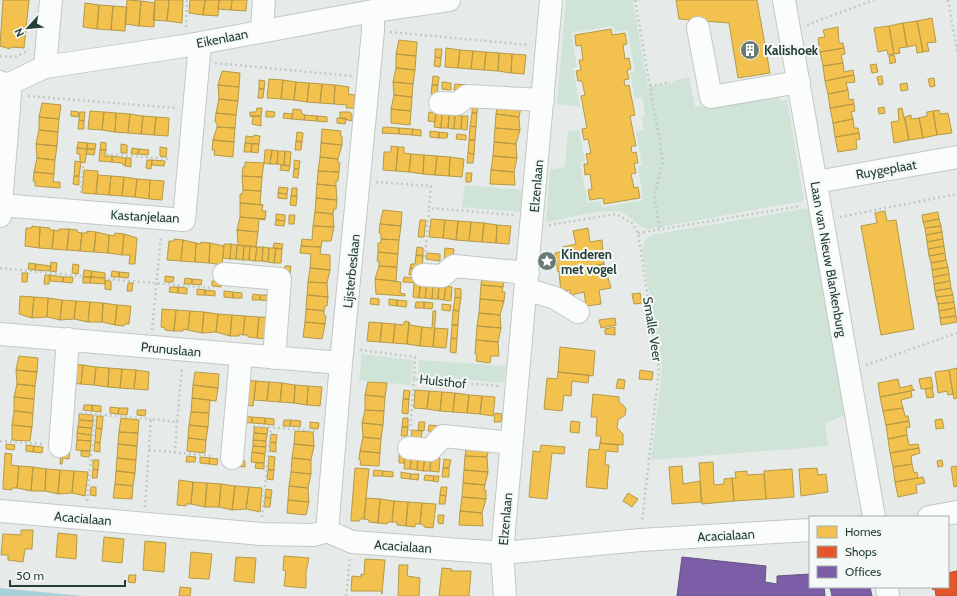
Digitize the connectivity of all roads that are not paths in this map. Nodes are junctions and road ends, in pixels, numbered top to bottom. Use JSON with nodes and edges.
{"nodes":[{"id":1,"x":51,"y":0,"type":"edge"},
{"id":2,"x":264,"y":0,"type":"edge"},
{"id":3,"x":449,"y":0,"type":"edge"},
{"id":4,"x":551,"y":0,"type":"edge"},
{"id":5,"x":784,"y":0,"type":"edge"},
{"id":6,"x":373,"y":21,"type":"junction"},
{"id":7,"x":698,"y":28,"type":"dead end"},
{"id":8,"x":262,"y":30,"type":"junction"},
{"id":9,"x":194,"y":50,"type":"junction"},
{"id":10,"x":45,"y":58,"type":"junction"},
{"id":11,"x":799,"y":82,"type":"junction"},
{"id":12,"x":6,"y":87,"type":"edge"},
{"id":13,"x":543,"y":100,"type":"junction"},
{"id":14,"x":440,"y":103,"type":"dead end"},
{"id":15,"x":957,"y":157,"type":"edge"},
{"id":16,"x":816,"y":182,"type":"junction"},
{"id":17,"x":1,"y":210,"type":"edge"},
{"id":18,"x":224,"y":274,"type":"road end"},
{"id":19,"x":423,"y":275,"type":"road end"},
{"id":20,"x":527,"y":281,"type":"junction"},
{"id":21,"x":578,"y":312,"type":"dead end"},
{"id":22,"x":0,"y":334,"type":"edge"},
{"id":23,"x":68,"y":339,"type":"junction"},
{"id":24,"x":240,"y":355,"type":"junction"},
{"id":25,"x":342,"y":355,"type":"junction"},
{"id":26,"x":274,"y":358,"type":"junction"},
{"id":27,"x":512,"y":443,"type":"junction"},
{"id":28,"x":60,"y":446,"type":"road end"},
{"id":29,"x":408,"y":448,"type":"road end"},
{"id":30,"x":232,"y":458,"type":"road end"},
{"id":31,"x":0,"y":511,"type":"edge"},
{"id":32,"x":957,"y":512,"type":"edge"},
{"id":33,"x":874,"y":516,"type":"edge"},
{"id":34,"x":934,"y":516,"type":"edge"},
{"id":35,"x":809,"y":530,"type":"edge"},
{"id":36,"x":327,"y":531,"type":"junction"},
{"id":37,"x":502,"y":553,"type":"junction"},
{"id":38,"x":505,"y":596,"type":"edge"}],
"edges":[{"from":1,"to":10,"type":"street"},
{"from":2,"to":8,"type":"street"},
{"from":3,"to":6,"type":"street","name":"Eikenlaan"},
{"from":4,"to":13,"type":"street","name":"Elzenlaan"},
{"from":5,"to":11,"type":"street","name":"Laan van Nieuw Blankenburg"},
{"from":6,"to":8,"type":"street","name":"Eikenlaan"},
{"from":6,"to":25,"type":"street","name":"Lijsterbeslaan"},
{"from":7,"to":11,"type":"street"},
{"from":8,"to":9,"type":"street","name":"Eikenlaan"},
{"from":9,"to":10,"type":"street","name":"Eikenlaan"},
{"from":9,"to":17,"type":"street","name":"Kastanjelaan"},
{"from":10,"to":12,"type":"street","name":"Eikenlaan"},
{"from":11,"to":16,"type":"street","name":"Laan van Nieuw Blankenburg"},
{"from":12,"to":17,"type":"street"},
{"from":13,"to":14,"type":"street"},
{"from":13,"to":20,"type":"street","name":"Elzenlaan"},
{"from":15,"to":16,"type":"street","name":"Ruygeplaat"},
{"from":16,"to":33,"type":"street","name":"Laan van Nieuw Blankenburg"},
{"from":18,"to":26,"type":"street"},
{"from":19,"to":20,"type":"street"},
{"from":20,"to":21,"type":"street"},
{"from":20,"to":27,"type":"street","name":"Elzenlaan"},
{"from":22,"to":23,"type":"street","name":"Prunuslaan"},
{"from":23,"to":24,"type":"street","name":"Prunuslaan"},
{"from":23,"to":28,"type":"street"},
{"from":24,"to":26,"type":"street","name":"Prunuslaan"},
{"from":24,"to":30,"type":"street"},
{"from":25,"to":26,"type":"street","name":"Prunuslaan"},
{"from":25,"to":36,"type":"street","name":"Lijsterbeslaan"},
{"from":27,"to":29,"type":"street"},
{"from":27,"to":37,"type":"street","name":"Elzenlaan"},
{"from":31,"to":36,"type":"street","name":"Acacialaan"},
{"from":32,"to":34,"type":"street"},
{"from":35,"to":37,"type":"street","name":"Acacialaan"},
{"from":36,"to":37,"type":"street","name":"Acacialaan"},
{"from":37,"to":38,"type":"street","name":"Elzenlaan"}]}
